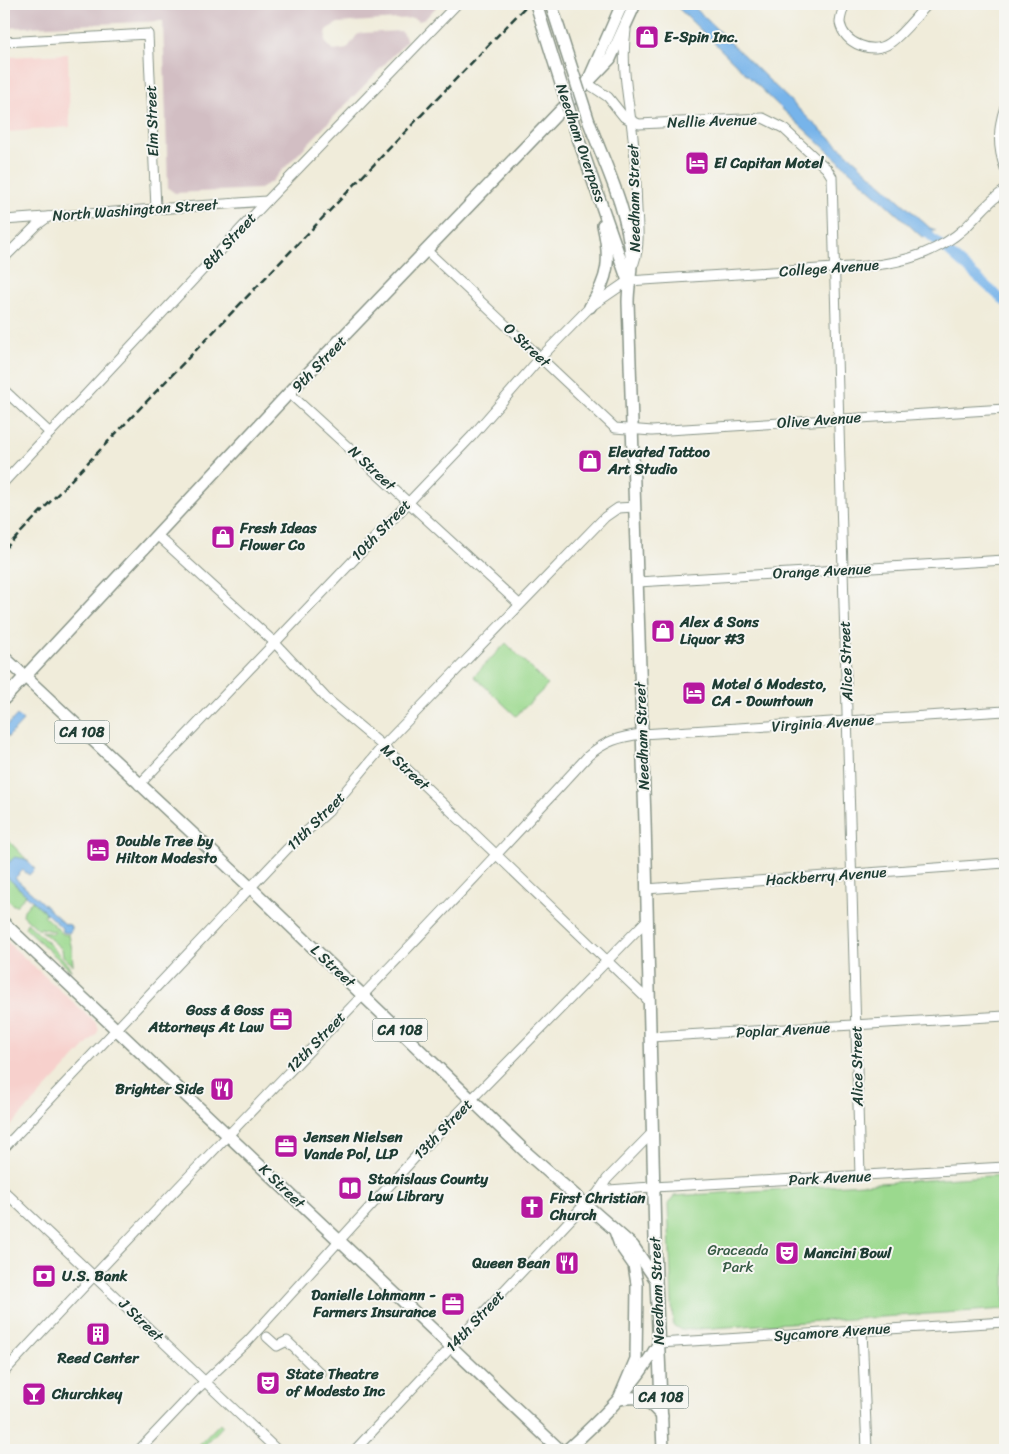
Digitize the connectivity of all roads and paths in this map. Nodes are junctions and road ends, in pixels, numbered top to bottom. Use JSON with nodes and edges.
{"nodes":[{"id":1,"x":457,"y":4,"type":"edge"},
{"id":2,"x":536,"y":4,"type":"edge"},
{"id":3,"x":551,"y":4,"type":"edge"},
{"id":4,"x":622,"y":4,"type":"edge"},
{"id":5,"x":635,"y":4,"type":"edge"},
{"id":6,"x":845,"y":4,"type":"edge"},
{"id":7,"x":928,"y":4,"type":"edge"},
{"id":8,"x":627,"y":25,"type":"junction"},
{"id":9,"x":4,"y":42,"type":"edge"},
{"id":10,"x":587,"y":83,"type":"junction"},
{"id":11,"x":1005,"y":107,"type":"edge"},
{"id":12,"x":630,"y":121,"type":"junction"},
{"id":13,"x":1005,"y":168,"type":"edge"},
{"id":14,"x":592,"y":177,"type":"junction"},
{"id":15,"x":832,"y":177,"type":"joint"},
{"id":16,"x":1005,"y":190,"type":"edge"},
{"id":17,"x":267,"y":201,"type":"junction"},
{"id":18,"x":156,"y":208,"type":"junction"},
{"id":19,"x":50,"y":216,"type":"junction"},
{"id":20,"x":4,"y":220,"type":"edge"},
{"id":21,"x":426,"y":250,"type":"junction"},
{"id":22,"x":4,"y":258,"type":"edge"},
{"id":23,"x":836,"y":268,"type":"junction"},
{"id":24,"x":629,"y":277,"type":"junction"},
{"id":25,"x":590,"y":308,"type":"junction"},
{"id":26,"x":541,"y":357,"type":"junction"},
{"id":27,"x":4,"y":390,"type":"edge"},
{"id":28,"x":289,"y":393,"type":"junction"},
{"id":29,"x":1005,"y":409,"type":"edge"},
{"id":30,"x":840,"y":419,"type":"junction"},
{"id":31,"x":633,"y":431,"type":"junction"},
{"id":32,"x":50,"y":434,"type":"junction"},
{"id":33,"x":4,"y":482,"type":"edge"},
{"id":34,"x":408,"y":501,"type":"junction"},
{"id":35,"x":635,"y":506,"type":"junction"},
{"id":36,"x":158,"y":536,"type":"junction"},
{"id":37,"x":1005,"y":560,"type":"edge"},
{"id":38,"x":844,"y":570,"type":"junction"},
{"id":39,"x":638,"y":582,"type":"junction"},
{"id":40,"x":519,"y":604,"type":"junction"},
{"id":41,"x":274,"y":642,"type":"junction"},
{"id":42,"x":4,"y":657,"type":"edge"},
{"id":43,"x":25,"y":678,"type":"junction"},
{"id":44,"x":4,"y":699,"type":"edge"},
{"id":45,"x":1005,"y":711,"type":"edge"},
{"id":46,"x":848,"y":721,"type":"junction"},
{"id":47,"x":642,"y":734,"type":"junction"},
{"id":48,"x":383,"y":746,"type":"junction"},
{"id":49,"x":139,"y":785,"type":"junction"},
{"id":50,"x":498,"y":855,"type":"junction"},
{"id":51,"x":1005,"y":864,"type":"edge"},
{"id":52,"x":852,"y":874,"type":"junction"},
{"id":53,"x":251,"y":888,"type":"junction"},
{"id":54,"x":646,"y":889,"type":"junction"},
{"id":55,"x":647,"y":920,"type":"junction"},
{"id":56,"x":4,"y":923,"type":"edge"},
{"id":57,"x":608,"y":961,"type":"junction"},
{"id":58,"x":363,"y":994,"type":"junction"},
{"id":59,"x":649,"y":1001,"type":"junction"},
{"id":60,"x":1005,"y":1016,"type":"edge"},
{"id":61,"x":856,"y":1026,"type":"junction"},
{"id":62,"x":115,"y":1029,"type":"junction"},
{"id":63,"x":650,"y":1037,"type":"junction"},
{"id":64,"x":472,"y":1099,"type":"junction"},
{"id":65,"x":653,"y":1132,"type":"junction"},
{"id":66,"x":228,"y":1134,"type":"junction"},
{"id":67,"x":4,"y":1148,"type":"edge"},
{"id":68,"x":1005,"y":1167,"type":"edge"},
{"id":69,"x":860,"y":1176,"type":"junction"},
{"id":70,"x":654,"y":1188,"type":"junction"},
{"id":71,"x":4,"y":1191,"type":"edge"},
{"id":72,"x":597,"y":1194,"type":"junction"},
{"id":73,"x":584,"y":1205,"type":"junction"},
{"id":74,"x":615,"y":1231,"type":"junction"},
{"id":75,"x":339,"y":1241,"type":"junction"},
{"id":76,"x":94,"y":1276,"type":"junction"},
{"id":77,"x":656,"y":1280,"type":"junction"},
{"id":78,"x":1005,"y":1322,"type":"edge"},
{"id":79,"x":862,"y":1330,"type":"junction"},
{"id":80,"x":267,"y":1337,"type":"dead end"},
{"id":81,"x":659,"y":1343,"type":"junction"},
{"id":82,"x":452,"y":1346,"type":"junction"},
{"id":83,"x":4,"y":1372,"type":"edge"},
{"id":84,"x":321,"y":1374,"type":"dead end"},
{"id":85,"x":205,"y":1382,"type":"junction"},
{"id":86,"x":619,"y":1399,"type":"junction"},
{"id":87,"x":662,"y":1416,"type":"junction"},
{"id":88,"x":139,"y":1450,"type":"edge"},
{"id":89,"x":278,"y":1450,"type":"edge"},
{"id":90,"x":355,"y":1450,"type":"edge"},
{"id":91,"x":560,"y":1450,"type":"edge"},
{"id":92,"x":567,"y":1450,"type":"edge"},
{"id":93,"x":663,"y":1450,"type":"edge"},
{"id":94,"x":867,"y":1450,"type":"edge"}],
"edges":[{"from":1,"to":17,"type":"street","name":"8th Street"},
{"from":2,"to":14,"type":"main road","name":"Needham Overpass","bridge":true},
{"from":3,"to":24,"type":"main road","name":"Needham Overpass","bridge":true},
{"from":4,"to":10,"type":"main road"},
{"from":5,"to":8,"type":"main road","name":"9th Street"},
{"from":6,"to":7,"type":"street"},
{"from":8,"to":10,"type":"main road","name":"9th Street"},
{"from":8,"to":12,"type":"street","name":"Needham Street"},
{"from":9,"to":18,"type":"street","name":"Elm Street"},
{"from":10,"to":12,"type":"street"},
{"from":10,"to":21,"type":"main road","name":"9th Street"},
{"from":11,"to":13,"type":"street"},
{"from":12,"to":15,"type":"street","name":"Nellie Avenue"},
{"from":12,"to":24,"type":"street","name":"Needham Street"},
{"from":14,"to":24,"type":"main road","name":"Needham Overpass"},
{"from":14,"to":25,"type":"main road"},
{"from":15,"to":23,"type":"street","name":"Alice Street"},
{"from":16,"to":23,"type":"street","name":"College Avenue"},
{"from":17,"to":18,"type":"street","name":"North Washington Street"},
{"from":17,"to":32,"type":"street","name":"8th Street"},
{"from":18,"to":19,"type":"street","name":"North Washington Street"},
{"from":19,"to":20,"type":"street","name":"North Washington Street"},
{"from":19,"to":22,"type":"street"},
{"from":21,"to":26,"type":"street","name":"O Street"},
{"from":21,"to":28,"type":"main road","name":"9th Street"},
{"from":23,"to":24,"type":"street","name":"College Avenue"},
{"from":23,"to":30,"type":"street","name":"Alice Street"},
{"from":24,"to":25,"type":"street","name":"10th Street"},
{"from":24,"to":31,"type":"main road","name":"Needham Street"},
{"from":25,"to":26,"type":"street","name":"10th Street"},
{"from":26,"to":31,"type":"street","name":"O Street"},
{"from":26,"to":34,"type":"street","name":"10th Street"},
{"from":27,"to":32,"type":"street"},
{"from":28,"to":34,"type":"street","name":"N Street"},
{"from":28,"to":36,"type":"main road","name":"9th Street"},
{"from":29,"to":30,"type":"street","name":"Olive Avenue"},
{"from":30,"to":31,"type":"street","name":"Olive Avenue"},
{"from":30,"to":38,"type":"street","name":"Alice Street"},
{"from":31,"to":35,"type":"main road","name":"Needham Street"},
{"from":32,"to":33,"type":"street","name":"8th Street"},
{"from":34,"to":40,"type":"street","name":"N Street"},
{"from":34,"to":41,"type":"street","name":"10th Street"},
{"from":35,"to":39,"type":"main road","name":"Needham Street"},
{"from":35,"to":40,"type":"street","name":"11th Street"},
{"from":36,"to":41,"type":"street","name":"M Street"},
{"from":36,"to":43,"type":"main road","name":"9th Street"},
{"from":37,"to":38,"type":"street","name":"Orange Avenue"},
{"from":38,"to":39,"type":"street","name":"Orange Avenue"},
{"from":38,"to":46,"type":"street","name":"Alice Street"},
{"from":39,"to":47,"type":"main road","name":"Needham Street"},
{"from":40,"to":48,"type":"street","name":"11th Street"},
{"from":41,"to":48,"type":"street","name":"M Street"},
{"from":41,"to":49,"type":"street","name":"10th Street"},
{"from":42,"to":43,"type":"main road","name":"L Street","number":"CA 108"},
{"from":43,"to":44,"type":"main road","name":"9th Street"},
{"from":43,"to":49,"type":"main road","name":"L Street","number":"CA 108"},
{"from":45,"to":46,"type":"street","name":"Virginia Avenue"},
{"from":46,"to":47,"type":"street","name":"Virginia Avenue"},
{"from":46,"to":52,"type":"street","name":"Alice Street"},
{"from":47,"to":50,"type":"street","name":"12th Street"},
{"from":47,"to":54,"type":"main road","name":"Needham Street"},
{"from":48,"to":50,"type":"street","name":"M Street"},
{"from":48,"to":53,"type":"street","name":"11th Street"},
{"from":49,"to":53,"type":"main road","name":"L Street","number":"CA 108"},
{"from":50,"to":57,"type":"street","name":"M Street"},
{"from":50,"to":58,"type":"street","name":"12th Street"},
{"from":51,"to":52,"type":"street","name":"Hackberry Avenue"},
{"from":52,"to":54,"type":"street","name":"Hackberry Avenue"},
{"from":52,"to":61,"type":"street","name":"Alice Street"},
{"from":53,"to":58,"type":"main road","name":"L Street","number":"CA 108"},
{"from":53,"to":62,"type":"street","name":"11th Street"},
{"from":54,"to":55,"type":"main road","name":"Needham Street"},
{"from":55,"to":57,"type":"street","name":"13th Street"},
{"from":55,"to":59,"type":"main road","name":"Needham Street"},
{"from":56,"to":62,"type":"main road","name":"K Street"},
{"from":57,"to":59,"type":"street","name":"M Street"},
{"from":57,"to":64,"type":"street","name":"13th Street"},
{"from":58,"to":64,"type":"main road","name":"L Street","number":"CA 108"},
{"from":58,"to":66,"type":"street","name":"12th Street"},
{"from":59,"to":63,"type":"main road","name":"Needham Street"},
{"from":60,"to":61,"type":"street","name":"Poplar Avenue"},
{"from":61,"to":63,"type":"street","name":"Poplar Avenue"},
{"from":61,"to":69,"type":"street","name":"Alice Street"},
{"from":62,"to":66,"type":"main road","name":"K Street"},
{"from":62,"to":67,"type":"street","name":"11th Street"},
{"from":63,"to":65,"type":"main road","name":"Needham Street"},
{"from":64,"to":73,"type":"main road","name":"L Street","number":"CA 108"},
{"from":64,"to":75,"type":"street","name":"13th Street"},
{"from":65,"to":70,"type":"main road","name":"Needham Street"},
{"from":65,"to":72,"type":"street","name":"14th Street"},
{"from":66,"to":75,"type":"main road","name":"K Street"},
{"from":66,"to":76,"type":"street","name":"12th Street"},
{"from":68,"to":69,"type":"street","name":"Park Avenue"},
{"from":69,"to":70,"type":"street","name":"Park Avenue"},
{"from":70,"to":72,"type":"street","name":"14th Street"},
{"from":70,"to":77,"type":"main road","name":"Needham Street"},
{"from":71,"to":76,"type":"street","name":"J Street"},
{"from":72,"to":73,"type":"street","name":"14th Street"},
{"from":73,"to":74,"type":"main road","name":"L Street","number":"CA 108"},
{"from":73,"to":82,"type":"street","name":"14th Street"},
{"from":74,"to":77,"type":"main road","name":"L Street","number":"CA 108"},
{"from":74,"to":86,"type":"main road"},
{"from":75,"to":82,"type":"main road","name":"K Street"},
{"from":75,"to":85,"type":"street","name":"13th Street"},
{"from":76,"to":83,"type":"street","name":"12th Street"},
{"from":76,"to":85,"type":"street","name":"J Street"},
{"from":77,"to":81,"type":"main road","name":"Needham Street","number":"CA 108"},
{"from":78,"to":79,"type":"street","name":"Sycamore Avenue"},
{"from":79,"to":81,"type":"street","name":"Sycamore Avenue"},
{"from":79,"to":94,"type":"street"},
{"from":80,"to":84,"type":"street"},
{"from":81,"to":86,"type":"main road"},
{"from":81,"to":87,"type":"main road","name":"Needham Street","number":"CA 108"},
{"from":82,"to":90,"type":"street","name":"14th Street"},
{"from":82,"to":91,"type":"main road","name":"K Street"},
{"from":85,"to":88,"type":"street","name":"13th Street"},
{"from":85,"to":89,"type":"street","name":"J Street"},
{"from":86,"to":87,"type":"main road"},
{"from":86,"to":92,"type":"main road"},
{"from":87,"to":93,"type":"main road","name":"Needham Street","number":"CA 108"}]}
